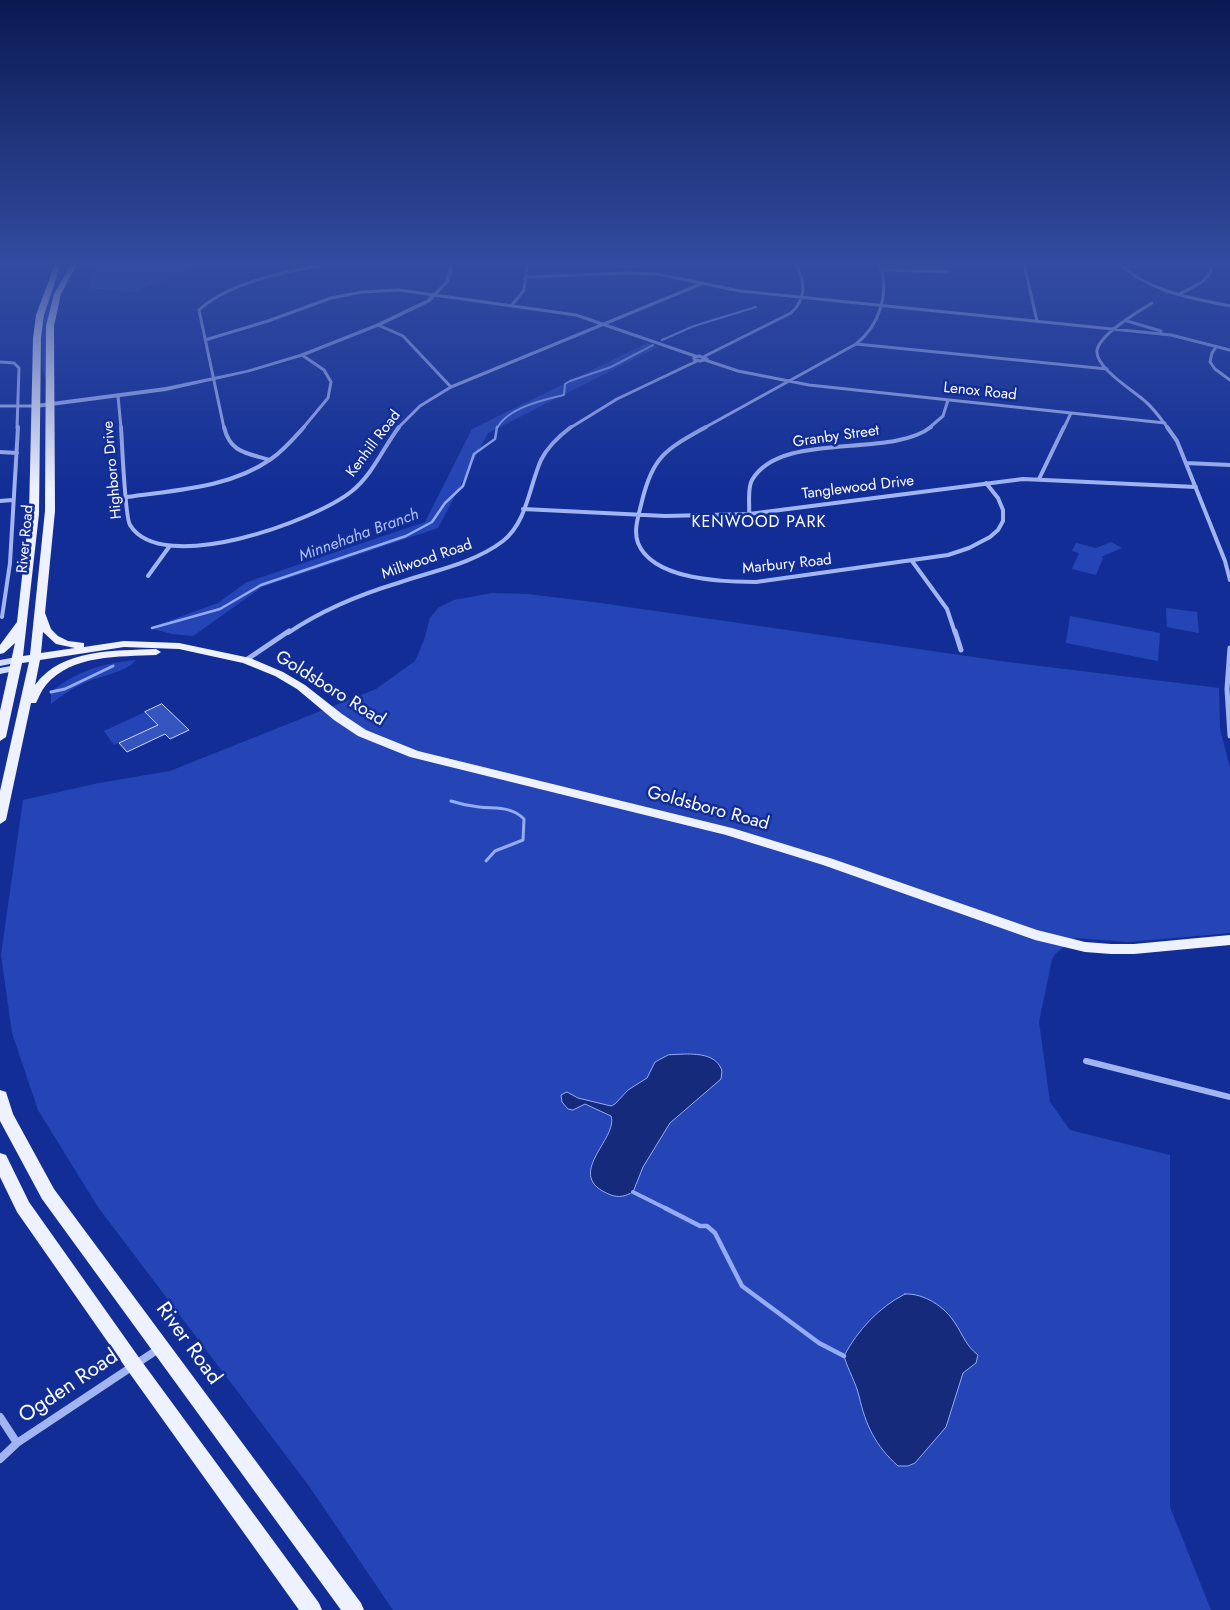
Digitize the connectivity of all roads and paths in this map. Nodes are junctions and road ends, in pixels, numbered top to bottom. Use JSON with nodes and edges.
{"nodes":[{"id":1,"x":37,"y":339,"type":"edge"},
{"id":2,"x":50,"y":339,"type":"edge"},
{"id":3,"x":207,"y":339,"type":"edge"},
{"id":4,"x":342,"y":339,"type":"edge"},
{"id":5,"x":406,"y":339,"type":"edge"},
{"id":6,"x":565,"y":339,"type":"edge"},
{"id":7,"x":645,"y":339,"type":"edge"},
{"id":8,"x":741,"y":339,"type":"edge"},
{"id":9,"x":862,"y":339,"type":"edge"},
{"id":10,"x":1104,"y":339,"type":"edge"},
{"id":11,"x":1186,"y":339,"type":"edge"},
{"id":12,"x":204,"y":340,"type":"joint"},
{"id":13,"x":856,"y":344,"type":"junction"},
{"id":14,"x":1216,"y":347,"type":"junction"},
{"id":15,"x":1230,"y":350,"type":"edge"},
{"id":16,"x":302,"y":355,"type":"junction"},
{"id":17,"x":705,"y":358,"type":"junction"},
{"id":18,"x":696,"y":359,"type":"junction"},
{"id":19,"x":0,"y":362,"type":"edge"},
{"id":20,"x":1107,"y":369,"type":"junction"},
{"id":21,"x":212,"y":380,"type":"junction"},
{"id":22,"x":1230,"y":380,"type":"edge"},
{"id":23,"x":788,"y":382,"type":"junction"},
{"id":24,"x":451,"y":387,"type":"junction"},
{"id":25,"x":118,"y":396,"type":"junction"},
{"id":26,"x":948,"y":400,"type":"junction"},
{"id":27,"x":52,"y":404,"type":"junction"},
{"id":28,"x":0,"y":406,"type":"edge"},
{"id":29,"x":36,"y":406,"type":"junction"},
{"id":30,"x":19,"y":407,"type":"junction"},
{"id":31,"x":1071,"y":413,"type":"junction"},
{"id":32,"x":1165,"y":423,"type":"junction"},
{"id":33,"x":0,"y":452,"type":"edge"},
{"id":34,"x":17,"y":453,"type":"junction"},
{"id":35,"x":270,"y":460,"type":"junction"},
{"id":36,"x":1186,"y":463,"type":"junction"},
{"id":37,"x":1230,"y":465,"type":"edge"},
{"id":38,"x":1039,"y":479,"type":"junction"},
{"id":39,"x":986,"y":483,"type":"junction"},
{"id":40,"x":1196,"y":487,"type":"junction"},
{"id":41,"x":127,"y":497,"type":"junction"},
{"id":42,"x":12,"y":500,"type":"junction"},
{"id":43,"x":0,"y":501,"type":"edge"},
{"id":44,"x":524,"y":509,"type":"junction"},
{"id":45,"x":749,"y":514,"type":"junction"},
{"id":46,"x":639,"y":515,"type":"junction"},
{"id":47,"x":169,"y":547,"type":"junction"},
{"id":48,"x":912,"y":560,"type":"junction"},
{"id":49,"x":1228,"y":561,"type":"edge"},
{"id":50,"x":148,"y":576,"type":"dead end"},
{"id":51,"x":1230,"y":580,"type":"edge"},
{"id":52,"x":41,"y":598,"type":"junction"},
{"id":53,"x":2,"y":617,"type":"dead end"},
{"id":54,"x":22,"y":621,"type":"junction"},
{"id":55,"x":124,"y":644,"type":"junction"},
{"id":56,"x":1230,"y":648,"type":"edge"},
{"id":57,"x":193,"y":650,"type":"junction"},
{"id":58,"x":961,"y":650,"type":"dead end"},
{"id":59,"x":0,"y":651,"type":"edge"},
{"id":60,"x":92,"y":656,"type":"junction"},
{"id":61,"x":246,"y":660,"type":"junction"},
{"id":62,"x":34,"y":662,"type":"junction"},
{"id":63,"x":0,"y":663,"type":"edge"},
{"id":64,"x":17,"y":664,"type":"junction"},
{"id":65,"x":0,"y":671,"type":"edge"},
{"id":66,"x":0,"y":694,"type":"edge"},
{"id":67,"x":6,"y":712,"type":"junction"},
{"id":68,"x":21,"y":722,"type":"junction"},
{"id":69,"x":1230,"y":736,"type":"edge"},
{"id":70,"x":0,"y":737,"type":"edge"},
{"id":71,"x":0,"y":820,"type":"edge"},
{"id":72,"x":1230,"y":940,"type":"edge"},
{"id":73,"x":1086,"y":1061,"type":"dead end"},
{"id":74,"x":0,"y":1096,"type":"edge"},
{"id":75,"x":1230,"y":1097,"type":"edge"},
{"id":76,"x":0,"y":1160,"type":"edge"},
{"id":77,"x":161,"y":1347,"type":"junction"},
{"id":78,"x":134,"y":1365,"type":"junction"},
{"id":79,"x":0,"y":1417,"type":"edge"},
{"id":80,"x":17,"y":1443,"type":"junction"},
{"id":81,"x":0,"y":1459,"type":"edge"},
{"id":82,"x":312,"y":1610,"type":"edge"},
{"id":83,"x":354,"y":1610,"type":"edge"}],
"edges":[{"from":1,"to":29,"type":"main road","name":"River Road"},
{"from":2,"to":27,"type":"main road","name":"River Road"},
{"from":3,"to":12,"type":"street"},
{"from":4,"to":16,"type":"street"},
{"from":5,"to":24,"type":"street"},
{"from":6,"to":24,"type":"street","name":"Kenhill Road"},
{"from":7,"to":18,"type":"street"},
{"from":8,"to":17,"type":"street"},
{"from":9,"to":13,"type":"street","name":"Marbury Road"},
{"from":10,"to":20,"type":"street"},
{"from":11,"to":14,"type":"street"},
{"from":12,"to":21,"type":"street"},
{"from":13,"to":20,"type":"street"},
{"from":13,"to":23,"type":"street","name":"Marbury Road"},
{"from":14,"to":15,"type":"street"},
{"from":14,"to":22,"type":"street"},
{"from":16,"to":21,"type":"street"},
{"from":16,"to":35,"type":"street"},
{"from":17,"to":18,"type":"street"},
{"from":17,"to":23,"type":"street","name":"Lenox Road"},
{"from":18,"to":44,"type":"street","name":"Millwood Road"},
{"from":19,"to":30,"type":"street"},
{"from":20,"to":32,"type":"street"},
{"from":21,"to":25,"type":"street"},
{"from":21,"to":35,"type":"street"},
{"from":23,"to":26,"type":"street","name":"Lenox Road"},
{"from":23,"to":46,"type":"street","name":"Marbury Road"},
{"from":24,"to":47,"type":"street","name":"Kenhill Road"},
{"from":25,"to":27,"type":"street"},
{"from":25,"to":41,"type":"street","name":"Highboro Drive"},
{"from":26,"to":31,"type":"street","name":"Lenox Road"},
{"from":26,"to":45,"type":"street","name":"Granby Street"},
{"from":27,"to":29,"type":"street"},
{"from":27,"to":52,"type":"main road","name":"River Road"},
{"from":28,"to":30,"type":"street"},
{"from":29,"to":30,"type":"street"},
{"from":29,"to":54,"type":"main road","name":"River Road"},
{"from":30,"to":34,"type":"street"},
{"from":31,"to":32,"type":"street","name":"Lenox Road"},
{"from":31,"to":38,"type":"street"},
{"from":32,"to":36,"type":"street"},
{"from":33,"to":34,"type":"street"},
{"from":34,"to":42,"type":"street"},
{"from":35,"to":41,"type":"street"},
{"from":36,"to":37,"type":"street"},
{"from":36,"to":40,"type":"street"},
{"from":38,"to":39,"type":"street","name":"Tanglewood Drive"},
{"from":38,"to":40,"type":"street","name":"Tanglewood Drive"},
{"from":39,"to":45,"type":"street","name":"Tanglewood Drive"},
{"from":39,"to":48,"type":"street","name":"Marbury Road"},
{"from":40,"to":49,"type":"street"},
{"from":41,"to":47,"type":"street","name":"Highboro Drive"},
{"from":42,"to":43,"type":"street"},
{"from":42,"to":53,"type":"street"},
{"from":44,"to":46,"type":"street","name":"Tanglewood Drive"},
{"from":44,"to":61,"type":"street","name":"Millwood Road"},
{"from":45,"to":46,"type":"street","name":"Tanglewood Drive"},
{"from":46,"to":48,"type":"street","name":"Marbury Road"},
{"from":47,"to":50,"type":"street"},
{"from":48,"to":58,"type":"street"},
{"from":49,"to":51,"type":"street"},
{"from":52,"to":55,"type":"main road"},
{"from":52,"to":62,"type":"main road","name":"River Road"},
{"from":54,"to":59,"type":"main road"},
{"from":54,"to":64,"type":"main road","name":"River Road"},
{"from":55,"to":57,"type":"main road","name":"Goldsboro Road"},
{"from":55,"to":62,"type":"main road","name":"Goldsboro Road"},
{"from":56,"to":69,"type":"street"},
{"from":57,"to":60,"type":"main road","name":"Goldsboro Road"},
{"from":57,"to":61,"type":"main road","name":"Goldsboro Road"},
{"from":60,"to":62,"type":"main road","name":"Goldsboro Road"},
{"from":60,"to":68,"type":"main road"},
{"from":61,"to":72,"type":"main road","name":"Goldsboro Road"},
{"from":62,"to":64,"type":"main road","name":"Goldsboro Road"},
{"from":62,"to":68,"type":"main road","name":"River Road"},
{"from":63,"to":64,"type":"main road","name":"Goldsboro Road"},
{"from":64,"to":65,"type":"main road","name":"Goldsboro Road"},
{"from":64,"to":67,"type":"main road","name":"River Road"},
{"from":66,"to":67,"type":"main road"},
{"from":67,"to":70,"type":"main road","name":"River Road"},
{"from":68,"to":71,"type":"main road","name":"River Road"},
{"from":73,"to":75,"type":"street"},
{"from":74,"to":77,"type":"main road","name":"River Road"},
{"from":76,"to":78,"type":"main road"},
{"from":77,"to":78,"type":"street","name":"Ogden Road"},
{"from":77,"to":83,"type":"main road","name":"River Road"},
{"from":78,"to":80,"type":"street","name":"Ogden Road"},
{"from":78,"to":82,"type":"main road"},
{"from":79,"to":80,"type":"street"},
{"from":80,"to":81,"type":"street","name":"Ogden Road"}]}
